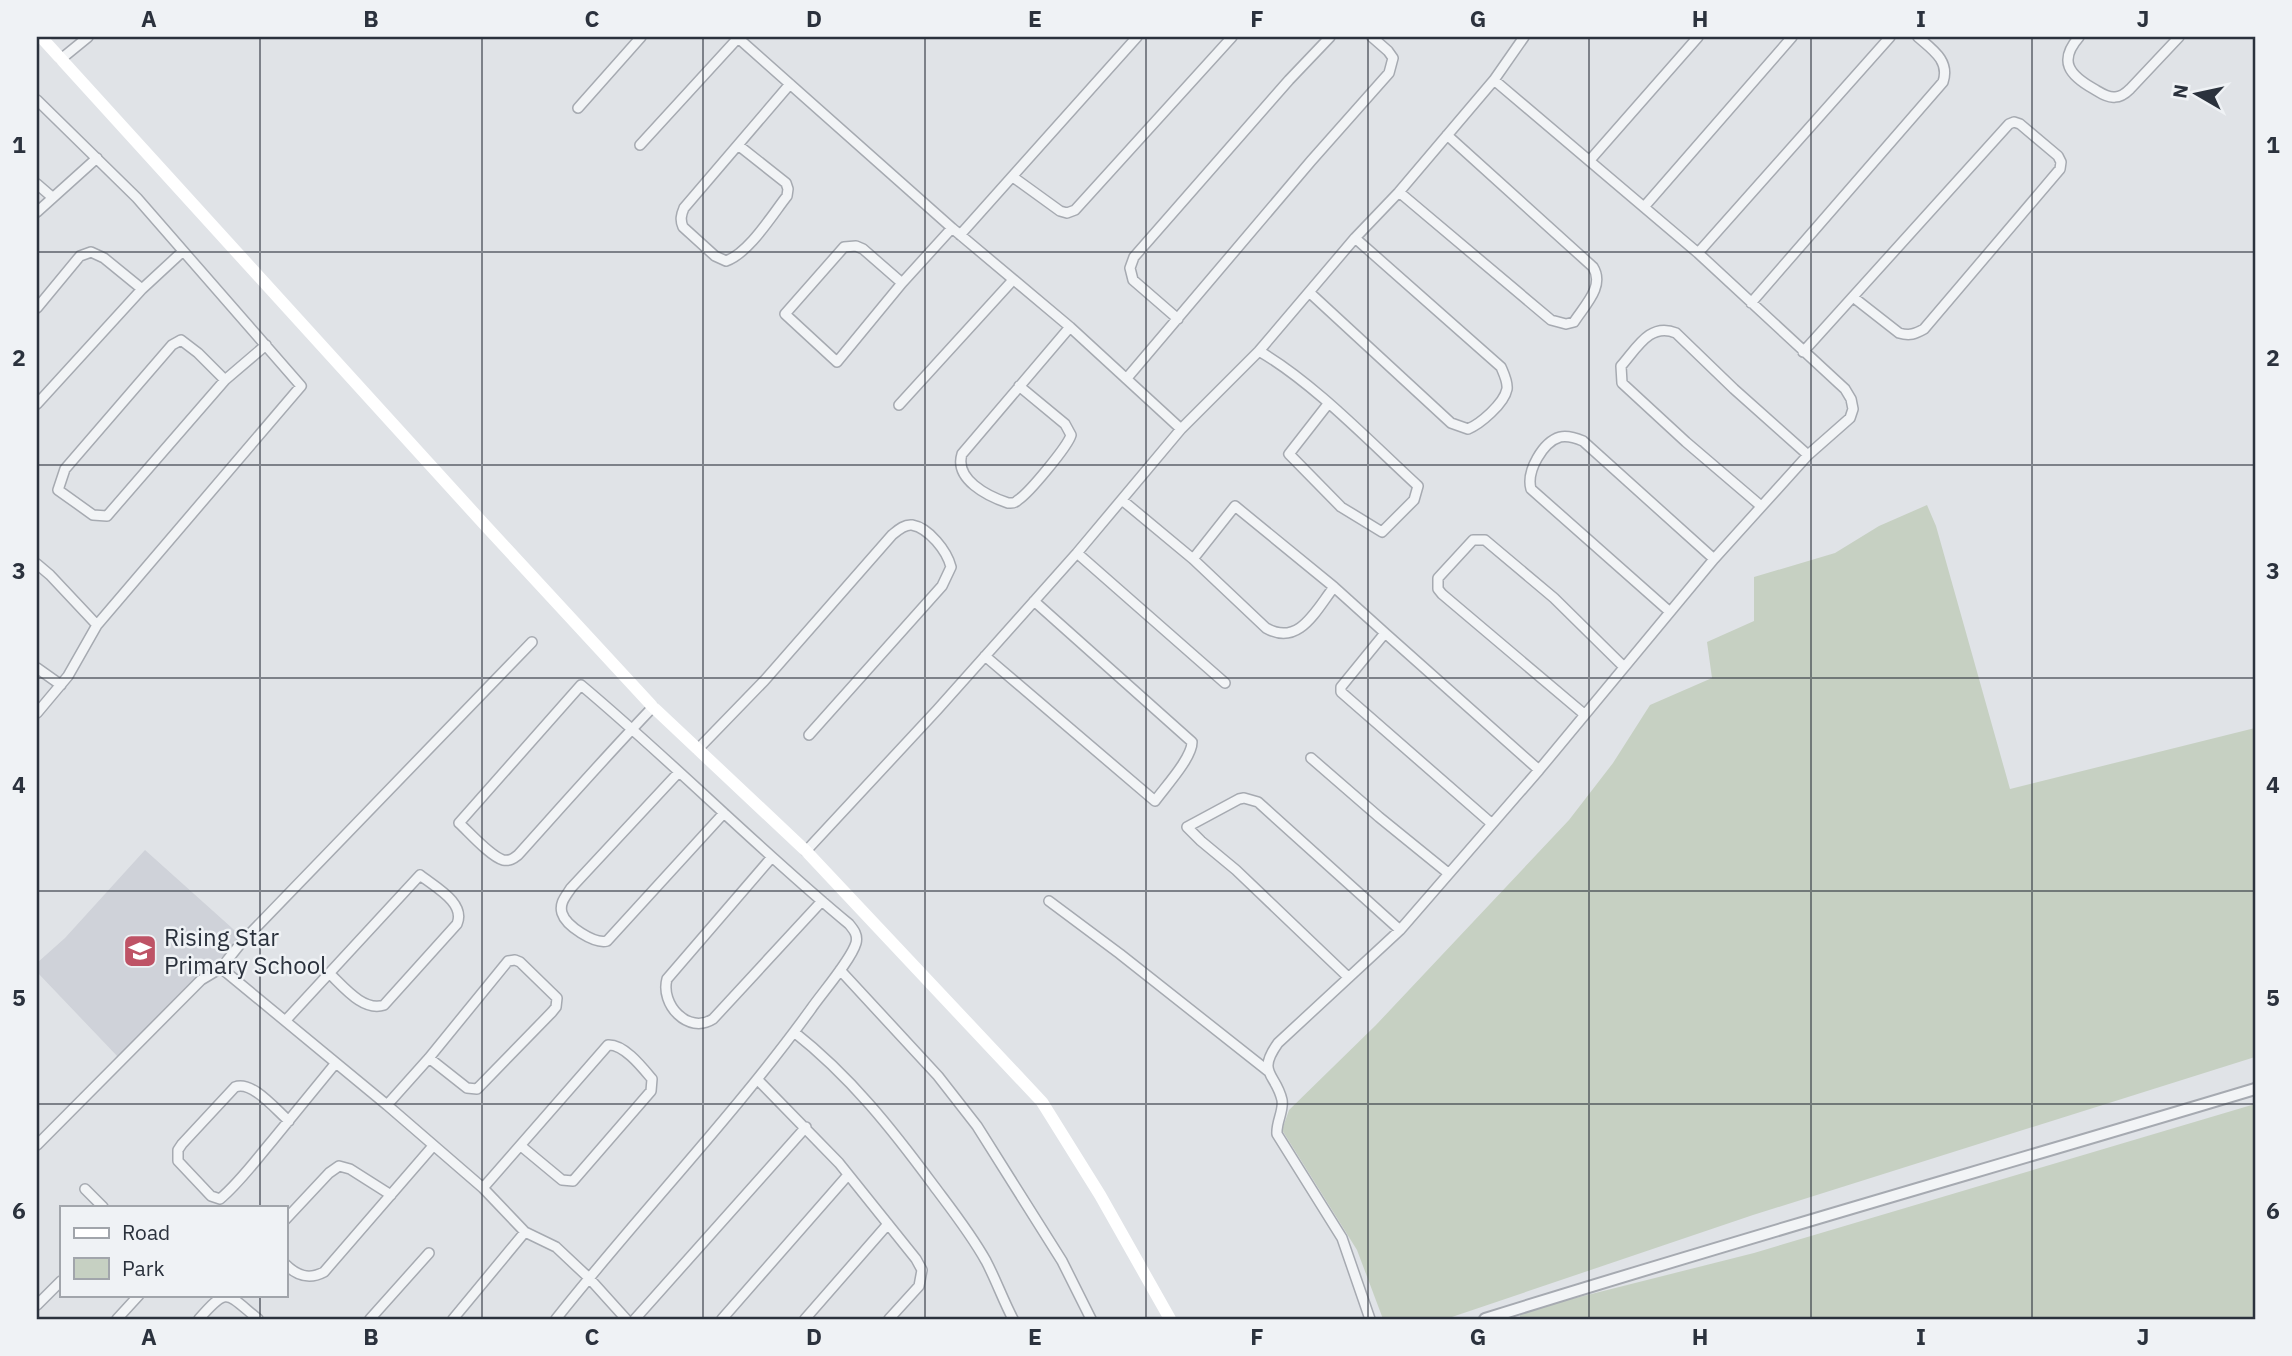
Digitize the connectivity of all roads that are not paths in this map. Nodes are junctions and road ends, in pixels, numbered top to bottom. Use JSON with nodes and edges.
{"nodes":[{"id":1,"x":41,"y":37,"type":"edge"},
{"id":2,"x":88,"y":37,"type":"edge"},
{"id":3,"x":641,"y":37,"type":"edge"},
{"id":4,"x":737,"y":37,"type":"edge"},
{"id":5,"x":1137,"y":37,"type":"edge"},
{"id":6,"x":1232,"y":37,"type":"edge"},
{"id":7,"x":1330,"y":37,"type":"edge"},
{"id":8,"x":1372,"y":37,"type":"edge"},
{"id":9,"x":1524,"y":37,"type":"edge"},
{"id":10,"x":1698,"y":37,"type":"edge"},
{"id":11,"x":1792,"y":37,"type":"edge"},
{"id":12,"x":1890,"y":37,"type":"edge"},
{"id":13,"x":1918,"y":37,"type":"edge"},
{"id":14,"x":2080,"y":37,"type":"edge"},
{"id":15,"x":2179,"y":37,"type":"edge"},
{"id":16,"x":61,"y":59,"type":"junction"},
{"id":17,"x":1494,"y":80,"type":"junction"},
{"id":18,"x":790,"y":84,"type":"junction"},
{"id":19,"x":37,"y":100,"type":"edge"},
{"id":20,"x":579,"y":108,"type":"dead end"},
{"id":21,"x":1447,"y":135,"type":"junction"},
{"id":22,"x":640,"y":145,"type":"dead end"},
{"id":23,"x":737,"y":145,"type":"junction"},
{"id":24,"x":97,"y":158,"type":"junction"},
{"id":25,"x":1590,"y":160,"type":"junction"},
{"id":26,"x":1013,"y":177,"type":"junction"},
{"id":27,"x":37,"y":184,"type":"edge"},
{"id":28,"x":1399,"y":191,"type":"junction"},
{"id":29,"x":52,"y":197,"type":"junction"},
{"id":30,"x":1644,"y":207,"type":"junction"},
{"id":31,"x":37,"y":212,"type":"edge"},
{"id":32,"x":952,"y":228,"type":"junction"},
{"id":33,"x":960,"y":235,"type":"junction"},
{"id":34,"x":1355,"y":238,"type":"junction"},
{"id":35,"x":182,"y":252,"type":"junction"},
{"id":36,"x":1698,"y":253,"type":"junction"},
{"id":37,"x":1013,"y":280,"type":"junction"},
{"id":38,"x":902,"y":283,"type":"junction"},
{"id":39,"x":142,"y":289,"type":"junction"},
{"id":40,"x":1309,"y":292,"type":"junction"},
{"id":41,"x":1853,"y":297,"type":"junction"},
{"id":42,"x":1751,"y":303,"type":"junction"},
{"id":43,"x":37,"y":308,"type":"edge"},
{"id":44,"x":1178,"y":319,"type":"junction"},
{"id":45,"x":1070,"y":327,"type":"junction"},
{"id":46,"x":266,"y":345,"type":"junction"},
{"id":47,"x":1259,"y":351,"type":"junction"},
{"id":48,"x":1803,"y":352,"type":"junction"},
{"id":49,"x":1127,"y":379,"type":"junction"},
{"id":50,"x":225,"y":380,"type":"junction"},
{"id":51,"x":1020,"y":386,"type":"junction"},
{"id":52,"x":37,"y":404,"type":"edge"},
{"id":53,"x":1328,"y":404,"type":"junction"},
{"id":54,"x":899,"y":405,"type":"dead end"},
{"id":55,"x":1181,"y":429,"type":"junction"},
{"id":56,"x":1808,"y":455,"type":"junction"},
{"id":57,"x":1122,"y":500,"type":"junction"},
{"id":58,"x":1762,"y":506,"type":"junction"},
{"id":59,"x":1077,"y":553,"type":"junction"},
{"id":60,"x":1192,"y":559,"type":"junction"},
{"id":61,"x":1714,"y":559,"type":"junction"},
{"id":62,"x":37,"y":564,"type":"edge"},
{"id":63,"x":1334,"y":587,"type":"junction"},
{"id":64,"x":1034,"y":601,"type":"junction"},
{"id":65,"x":1670,"y":612,"type":"junction"},
{"id":66,"x":97,"y":625,"type":"junction"},
{"id":67,"x":1385,"y":633,"type":"junction"},
{"id":68,"x":532,"y":642,"type":"dead end"},
{"id":69,"x":985,"y":656,"type":"junction"},
{"id":70,"x":1623,"y":667,"type":"junction"},
{"id":71,"x":37,"y":668,"type":"edge"},
{"id":72,"x":1225,"y":682,"type":"dead end"},
{"id":73,"x":61,"y":685,"type":"junction"},
{"id":74,"x":653,"y":707,"type":"junction"},
{"id":75,"x":37,"y":713,"type":"edge"},
{"id":76,"x":1584,"y":714,"type":"junction"},
{"id":77,"x":633,"y":728,"type":"junction"},
{"id":78,"x":809,"y":735,"type":"dead end"},
{"id":79,"x":698,"y":749,"type":"junction"},
{"id":80,"x":1311,"y":758,"type":"dead end"},
{"id":81,"x":1539,"y":770,"type":"junction"},
{"id":82,"x":679,"y":772,"type":"junction"},
{"id":83,"x":724,"y":813,"type":"junction"},
{"id":84,"x":1491,"y":823,"type":"junction"},
{"id":85,"x":806,"y":851,"type":"junction"},
{"id":86,"x":772,"y":857,"type":"junction"},
{"id":87,"x":1448,"y":873,"type":"junction"},
{"id":88,"x":822,"y":901,"type":"junction"},
{"id":89,"x":1049,"y":901,"type":"dead end"},
{"id":90,"x":1400,"y":930,"type":"junction"},
{"id":91,"x":221,"y":968,"type":"junction"},
{"id":92,"x":839,"y":970,"type":"junction"},
{"id":93,"x":329,"y":973,"type":"junction"},
{"id":94,"x":1348,"y":977,"type":"junction"},
{"id":95,"x":286,"y":1020,"type":"junction"},
{"id":96,"x":794,"y":1032,"type":"junction"},
{"id":97,"x":429,"y":1058,"type":"junction"},
{"id":98,"x":335,"y":1064,"type":"junction"},
{"id":99,"x":1268,"y":1071,"type":"junction"},
{"id":100,"x":758,"y":1080,"type":"junction"},
{"id":101,"x":2255,"y":1089,"type":"edge"},
{"id":102,"x":387,"y":1105,"type":"junction"},
{"id":103,"x":289,"y":1121,"type":"junction"},
{"id":104,"x":806,"y":1127,"type":"junction"},
{"id":105,"x":37,"y":1145,"type":"edge"},
{"id":106,"x":433,"y":1146,"type":"junction"},
{"id":107,"x":521,"y":1146,"type":"junction"},
{"id":108,"x":848,"y":1175,"type":"junction"},
{"id":109,"x":483,"y":1188,"type":"junction"},
{"id":110,"x":85,"y":1189,"type":"dead end"},
{"id":111,"x":391,"y":1195,"type":"junction"},
{"id":112,"x":102,"y":1206,"type":"edge"},
{"id":113,"x":287,"y":1218,"type":"edge"},
{"id":114,"x":888,"y":1224,"type":"junction"},
{"id":115,"x":525,"y":1232,"type":"junction"},
{"id":116,"x":429,"y":1253,"type":"dead end"},
{"id":117,"x":287,"y":1266,"type":"edge"},
{"id":118,"x":589,"y":1278,"type":"junction"},
{"id":119,"x":60,"y":1282,"type":"edge"},
{"id":120,"x":138,"y":1296,"type":"edge"},
{"id":121,"x":37,"y":1305,"type":"edge"},
{"id":122,"x":117,"y":1319,"type":"edge"},
{"id":123,"x":199,"y":1319,"type":"edge"},
{"id":124,"x":258,"y":1319,"type":"edge"},
{"id":125,"x":370,"y":1319,"type":"edge"},
{"id":126,"x":453,"y":1319,"type":"edge"},
{"id":127,"x":556,"y":1319,"type":"edge"},
{"id":128,"x":626,"y":1319,"type":"edge"},
{"id":129,"x":635,"y":1319,"type":"edge"},
{"id":130,"x":722,"y":1319,"type":"edge"},
{"id":131,"x":805,"y":1319,"type":"edge"},
{"id":132,"x":890,"y":1319,"type":"edge"},
{"id":133,"x":1013,"y":1319,"type":"edge"},
{"id":134,"x":1091,"y":1319,"type":"edge"},
{"id":135,"x":1170,"y":1319,"type":"edge"},
{"id":136,"x":1370,"y":1319,"type":"edge"},
{"id":137,"x":1485,"y":1319,"type":"edge"}],
"edges":[{"from":1,"to":16,"type":"main road"},
{"from":2,"to":16,"type":"street"},
{"from":3,"to":20,"type":"street"},
{"from":4,"to":18,"type":"street"},
{"from":4,"to":22,"type":"street"},
{"from":5,"to":26,"type":"street"},
{"from":6,"to":26,"type":"street"},
{"from":7,"to":44,"type":"street"},
{"from":8,"to":44,"type":"street"},
{"from":9,"to":17,"type":"street"},
{"from":10,"to":25,"type":"street"},
{"from":11,"to":30,"type":"street"},
{"from":12,"to":36,"type":"street"},
{"from":13,"to":42,"type":"street"},
{"from":14,"to":15,"type":"street"},
{"from":16,"to":74,"type":"main road"},
{"from":17,"to":21,"type":"street"},
{"from":17,"to":25,"type":"street"},
{"from":18,"to":23,"type":"street"},
{"from":18,"to":32,"type":"street"},
{"from":19,"to":24,"type":"street"},
{"from":21,"to":28,"type":"street"},
{"from":21,"to":28,"type":"street"},
{"from":23,"to":23,"type":"street"},
{"from":24,"to":29,"type":"street"},
{"from":24,"to":35,"type":"street"},
{"from":25,"to":30,"type":"street"},
{"from":26,"to":33,"type":"street"},
{"from":27,"to":29,"type":"street"},
{"from":28,"to":34,"type":"street"},
{"from":29,"to":31,"type":"street"},
{"from":30,"to":36,"type":"street"},
{"from":32,"to":33,"type":"street"},
{"from":32,"to":38,"type":"street"},
{"from":33,"to":37,"type":"street"},
{"from":34,"to":40,"type":"street"},
{"from":34,"to":40,"type":"street"},
{"from":35,"to":39,"type":"street"},
{"from":35,"to":46,"type":"street"},
{"from":36,"to":42,"type":"street"},
{"from":37,"to":45,"type":"street"},
{"from":37,"to":54,"type":"street"},
{"from":38,"to":38,"type":"street"},
{"from":39,"to":43,"type":"street"},
{"from":39,"to":52,"type":"street"},
{"from":40,"to":47,"type":"street"},
{"from":41,"to":41,"type":"street"},
{"from":41,"to":48,"type":"street"},
{"from":42,"to":48,"type":"street"},
{"from":44,"to":49,"type":"street"},
{"from":45,"to":49,"type":"street"},
{"from":45,"to":51,"type":"street"},
{"from":46,"to":50,"type":"street"},
{"from":46,"to":66,"type":"street"},
{"from":47,"to":53,"type":"street"},
{"from":47,"to":55,"type":"street"},
{"from":48,"to":56,"type":"street"},
{"from":49,"to":55,"type":"street"},
{"from":50,"to":50,"type":"street"},
{"from":51,"to":51,"type":"street"},
{"from":53,"to":53,"type":"street"},
{"from":55,"to":57,"type":"street"},
{"from":56,"to":58,"type":"street"},
{"from":56,"to":58,"type":"street"},
{"from":57,"to":59,"type":"street"},
{"from":57,"to":60,"type":"street"},
{"from":58,"to":61,"type":"street"},
{"from":59,"to":64,"type":"street"},
{"from":59,"to":72,"type":"street"},
{"from":60,"to":63,"type":"street"},
{"from":60,"to":63,"type":"street"},
{"from":61,"to":65,"type":"street"},
{"from":61,"to":65,"type":"street"},
{"from":62,"to":66,"type":"street"},
{"from":63,"to":67,"type":"street"},
{"from":64,"to":69,"type":"street"},
{"from":64,"to":69,"type":"street"},
{"from":65,"to":70,"type":"street"},
{"from":66,"to":73,"type":"street"},
{"from":67,"to":81,"type":"street"},
{"from":67,"to":84,"type":"street"},
{"from":68,"to":91,"type":"street"},
{"from":69,"to":85,"type":"street"},
{"from":70,"to":76,"type":"street"},
{"from":70,"to":76,"type":"street"},
{"from":71,"to":73,"type":"street"},
{"from":73,"to":75,"type":"street"},
{"from":74,"to":77,"type":"street"},
{"from":74,"to":79,"type":"main road"},
{"from":76,"to":81,"type":"street"},
{"from":77,"to":77,"type":"street"},
{"from":77,"to":82,"type":"street"},
{"from":78,"to":79,"type":"street"},
{"from":79,"to":85,"type":"main road"},
{"from":80,"to":87,"type":"street"},
{"from":81,"to":84,"type":"street"},
{"from":82,"to":83,"type":"street"},
{"from":82,"to":83,"type":"street"},
{"from":83,"to":86,"type":"street"},
{"from":84,"to":87,"type":"street"},
{"from":85,"to":135,"type":"main road"},
{"from":86,"to":88,"type":"street"},
{"from":86,"to":88,"type":"street"},
{"from":87,"to":90,"type":"street"},
{"from":88,"to":92,"type":"street"},
{"from":89,"to":99,"type":"street"},
{"from":90,"to":94,"type":"street"},
{"from":90,"to":94,"type":"street"},
{"from":91,"to":95,"type":"street"},
{"from":91,"to":105,"type":"street"},
{"from":92,"to":96,"type":"street"},
{"from":92,"to":134,"type":"street"},
{"from":93,"to":93,"type":"street"},
{"from":93,"to":95,"type":"street"},
{"from":94,"to":99,"type":"street"},
{"from":95,"to":98,"type":"street"},
{"from":96,"to":100,"type":"street"},
{"from":96,"to":133,"type":"street"},
{"from":97,"to":97,"type":"street"},
{"from":97,"to":102,"type":"street"},
{"from":98,"to":102,"type":"street"},
{"from":98,"to":103,"type":"street"},
{"from":99,"to":136,"type":"street"},
{"from":100,"to":104,"type":"street"},
{"from":100,"to":118,"type":"street"},
{"from":101,"to":137,"type":"street"},
{"from":102,"to":106,"type":"street"},
{"from":103,"to":103,"type":"street"},
{"from":104,"to":108,"type":"street"},
{"from":104,"to":129,"type":"street"},
{"from":106,"to":109,"type":"street"},
{"from":106,"to":111,"type":"street"},
{"from":107,"to":107,"type":"street"},
{"from":107,"to":109,"type":"street"},
{"from":108,"to":114,"type":"street"},
{"from":108,"to":130,"type":"street"},
{"from":109,"to":115,"type":"street"},
{"from":110,"to":112,"type":"street"},
{"from":111,"to":113,"type":"street"},
{"from":111,"to":117,"type":"street"},
{"from":114,"to":131,"type":"street"},
{"from":114,"to":132,"type":"street"},
{"from":115,"to":118,"type":"street"},
{"from":115,"to":126,"type":"street"},
{"from":116,"to":125,"type":"street"},
{"from":118,"to":127,"type":"street"},
{"from":118,"to":128,"type":"street"},
{"from":119,"to":121,"type":"street"},
{"from":120,"to":122,"type":"street"},
{"from":123,"to":124,"type":"street"}]}
